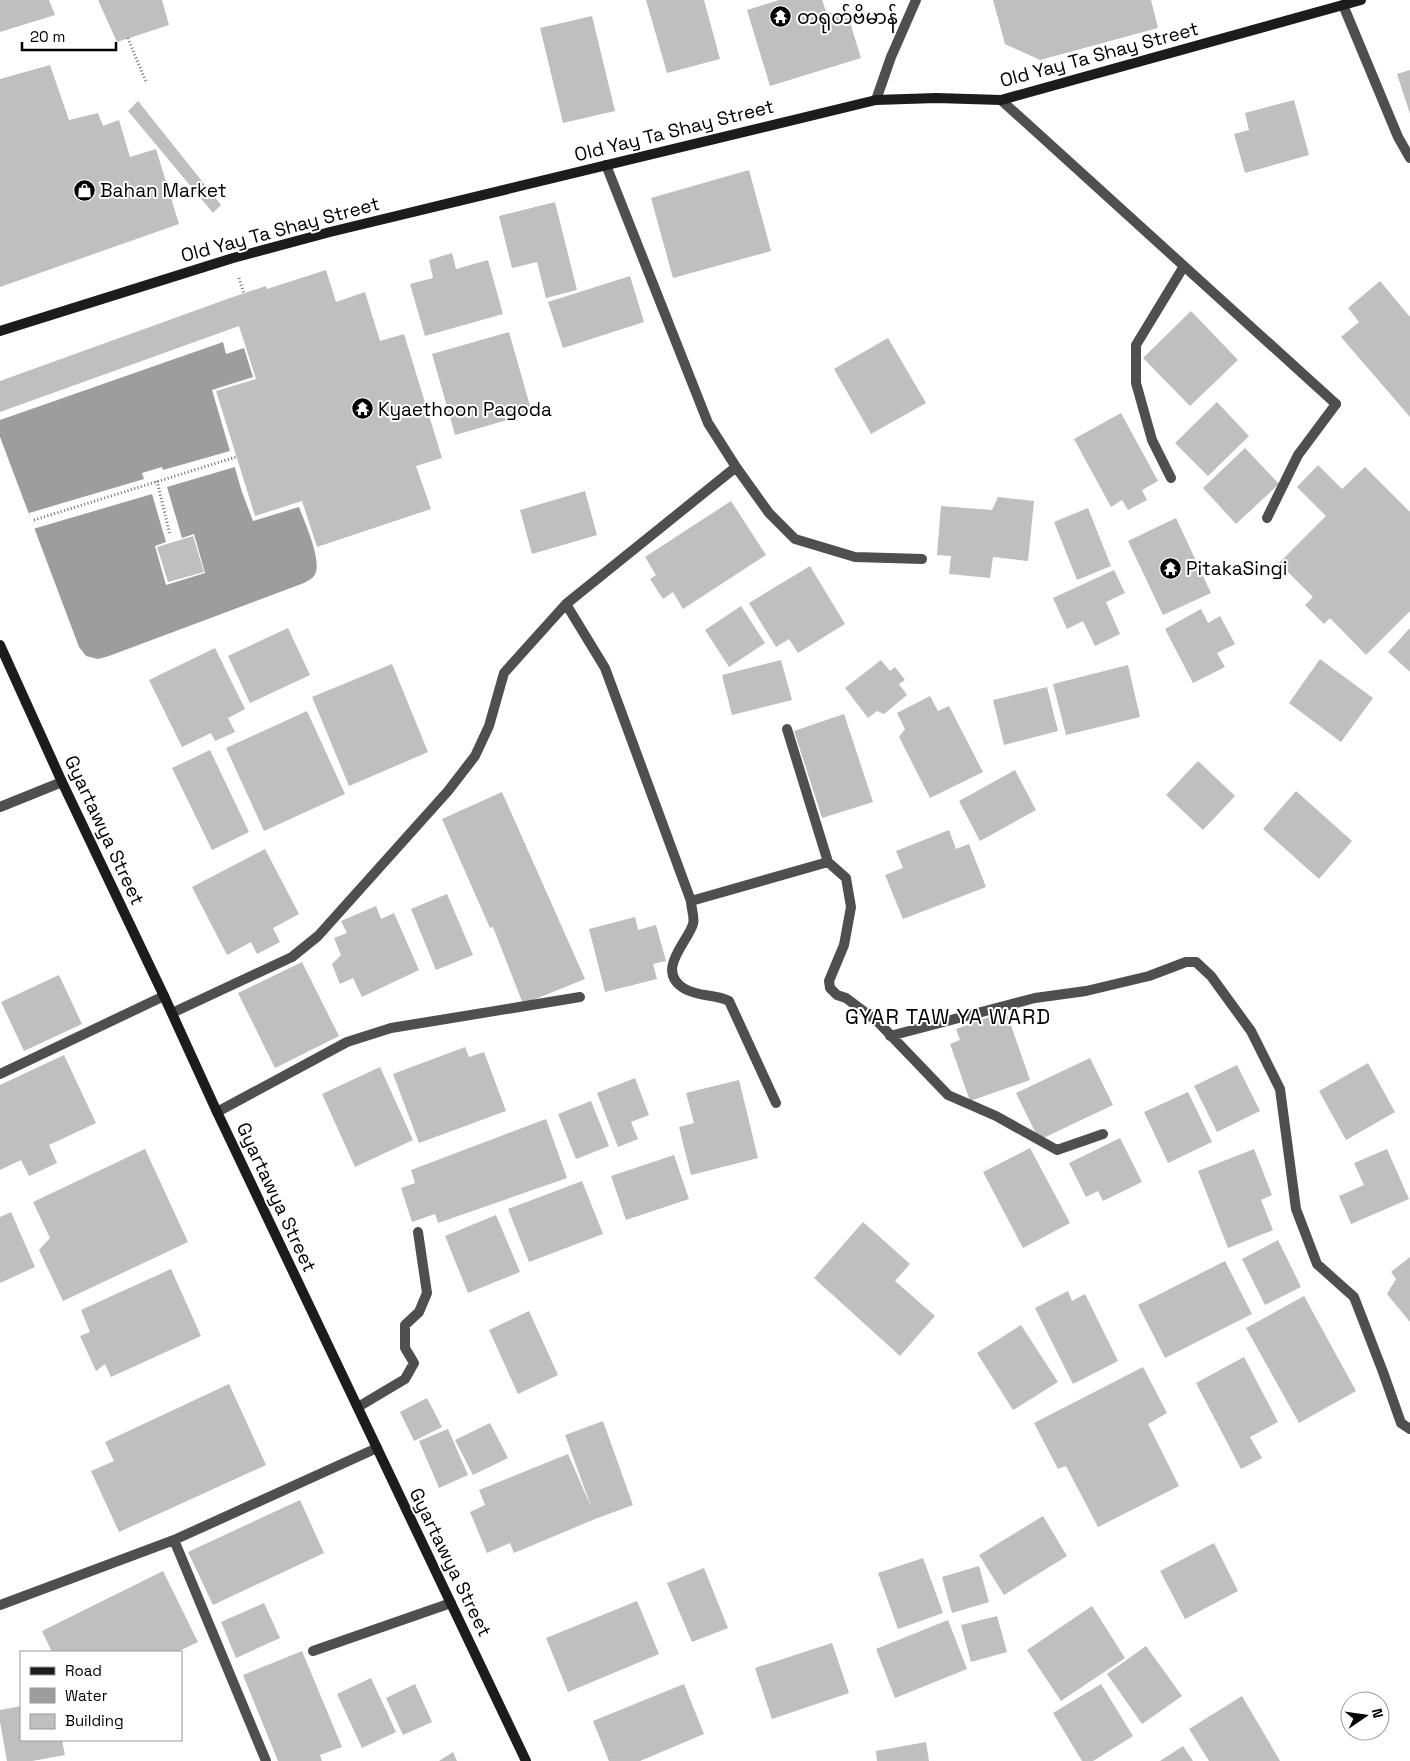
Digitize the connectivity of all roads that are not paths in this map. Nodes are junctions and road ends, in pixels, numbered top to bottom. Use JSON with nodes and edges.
{"nodes":[{"id":1,"x":916,"y":0,"type":"edge"},
{"id":2,"x":1361,"y":0,"type":"edge"},
{"id":3,"x":1343,"y":5,"type":"junction"},
{"id":4,"x":876,"y":100,"type":"junction"},
{"id":5,"x":1001,"y":100,"type":"junction"},
{"id":6,"x":1410,"y":158,"type":"edge"},
{"id":7,"x":606,"y":165,"type":"junction"},
{"id":8,"x":1184,"y":266,"type":"junction"},
{"id":9,"x":0,"y":331,"type":"edge"},
{"id":10,"x":736,"y":467,"type":"junction"},
{"id":11,"x":1171,"y":478,"type":"dead end"},
{"id":12,"x":1268,"y":518,"type":"dead end"},
{"id":13,"x":922,"y":559,"type":"dead end"},
{"id":14,"x":566,"y":604,"type":"junction"},
{"id":15,"x":0,"y":646,"type":"edge"},
{"id":16,"x":788,"y":728,"type":"dead end"},
{"id":17,"x":62,"y":782,"type":"junction"},
{"id":18,"x":0,"y":807,"type":"edge"},
{"id":19,"x":828,"y":862,"type":"junction"},
{"id":20,"x":690,"y":901,"type":"junction"},
{"id":21,"x":164,"y":996,"type":"junction"},
{"id":22,"x":580,"y":997,"type":"dead end"},
{"id":23,"x":172,"y":1013,"type":"junction"},
{"id":24,"x":890,"y":1036,"type":"junction"},
{"id":25,"x":0,"y":1074,"type":"edge"},
{"id":26,"x":776,"y":1103,"type":"dead end"},
{"id":27,"x":217,"y":1112,"type":"junction"},
{"id":28,"x":1104,"y":1134,"type":"dead end"},
{"id":29,"x":418,"y":1232,"type":"dead end"},
{"id":30,"x":358,"y":1407,"type":"junction"},
{"id":31,"x":1410,"y":1429,"type":"edge"},
{"id":32,"x":377,"y":1448,"type":"junction"},
{"id":33,"x":174,"y":1540,"type":"junction"},
{"id":34,"x":451,"y":1603,"type":"junction"},
{"id":35,"x":0,"y":1605,"type":"edge"},
{"id":36,"x":313,"y":1651,"type":"dead end"},
{"id":37,"x":266,"y":1761,"type":"edge"},
{"id":38,"x":526,"y":1761,"type":"edge"}],
"edges":[{"from":1,"to":4,"type":"street"},
{"from":2,"to":3,"type":"main road","name":"Old Yay Ta Shay Street"},
{"from":3,"to":5,"type":"main road","name":"Old Yay Ta Shay Street"},
{"from":3,"to":6,"type":"street"},
{"from":4,"to":5,"type":"main road","name":"Old Yay Ta Shay Street"},
{"from":4,"to":7,"type":"main road","name":"Old Yay Ta Shay Street"},
{"from":5,"to":8,"type":"street"},
{"from":7,"to":9,"type":"main road","name":"Old Yay Ta Shay Street"},
{"from":7,"to":10,"type":"street"},
{"from":8,"to":11,"type":"street"},
{"from":8,"to":12,"type":"street"},
{"from":10,"to":13,"type":"street"},
{"from":10,"to":14,"type":"street"},
{"from":14,"to":20,"type":"street"},
{"from":14,"to":23,"type":"street"},
{"from":15,"to":17,"type":"main road","name":"Gyartawya Street"},
{"from":16,"to":19,"type":"street"},
{"from":17,"to":18,"type":"street"},
{"from":17,"to":21,"type":"main road","name":"Gyartawya Street"},
{"from":19,"to":20,"type":"street"},
{"from":19,"to":24,"type":"street"},
{"from":20,"to":26,"type":"street"},
{"from":21,"to":23,"type":"main road","name":"Gyartawya Street"},
{"from":21,"to":25,"type":"street"},
{"from":22,"to":27,"type":"street"},
{"from":23,"to":27,"type":"main road","name":"Gyartawya Street"},
{"from":24,"to":28,"type":"street"},
{"from":24,"to":31,"type":"street"},
{"from":27,"to":30,"type":"main road","name":"Gyartawya Street"},
{"from":29,"to":30,"type":"street"},
{"from":30,"to":32,"type":"main road","name":"Gyartawya Street"},
{"from":32,"to":33,"type":"street"},
{"from":32,"to":34,"type":"main road","name":"Gyartawya Street"},
{"from":33,"to":35,"type":"street"},
{"from":33,"to":37,"type":"street"},
{"from":34,"to":36,"type":"street"},
{"from":34,"to":38,"type":"main road","name":"Gyartawya Street"}]}
